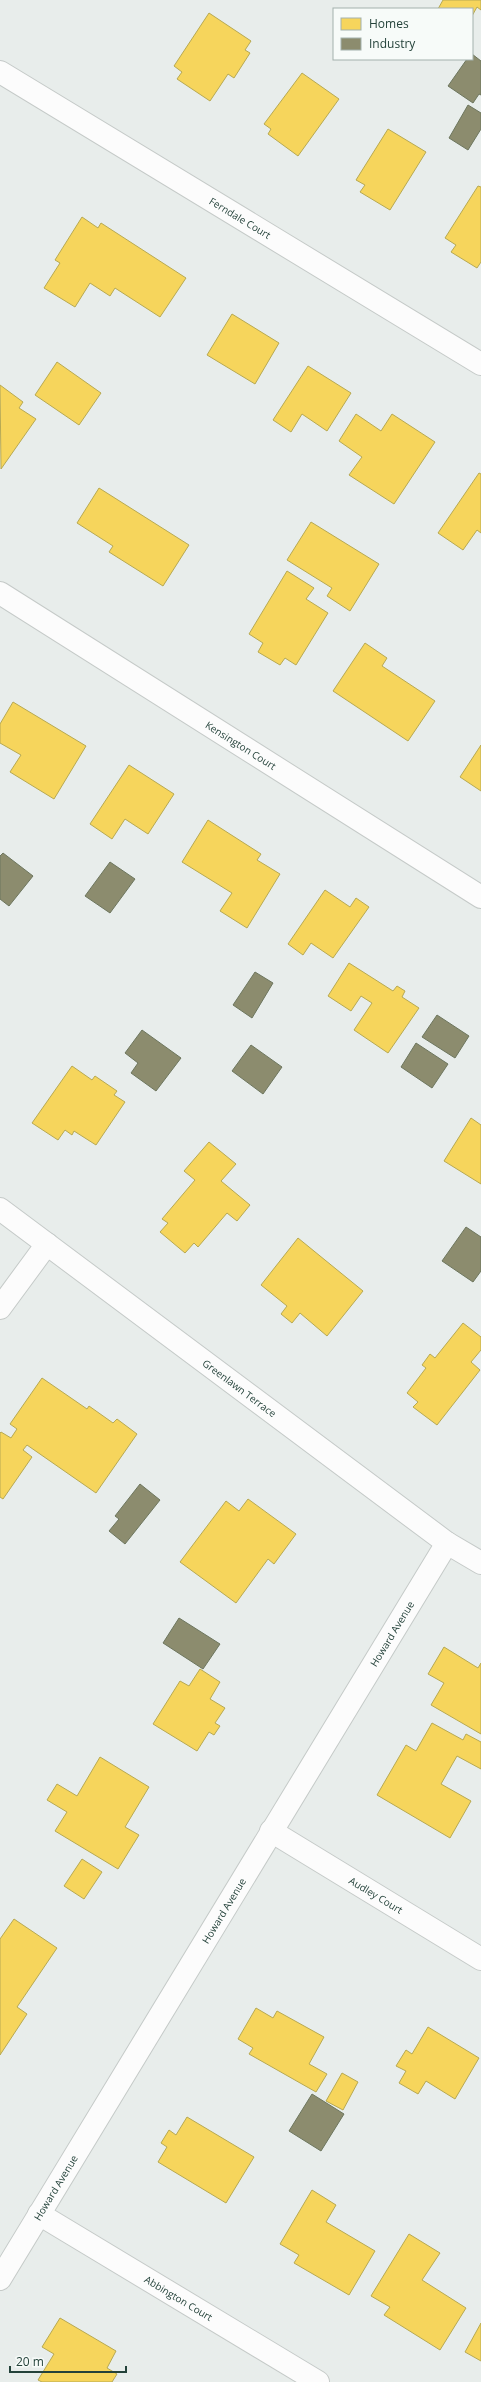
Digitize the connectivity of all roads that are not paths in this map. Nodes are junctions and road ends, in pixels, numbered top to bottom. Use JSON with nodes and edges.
{"nodes":[{"id":1,"x":0,"y":72,"type":"edge"},
{"id":2,"x":481,"y":364,"type":"edge"},
{"id":3,"x":0,"y":593,"type":"edge"},
{"id":4,"x":481,"y":897,"type":"edge"},
{"id":5,"x":0,"y":1209,"type":"edge"},
{"id":6,"x":47,"y":1244,"type":"junction"},
{"id":7,"x":0,"y":1308,"type":"edge"},
{"id":8,"x":448,"y":1543,"type":"junction"},
{"id":9,"x":481,"y":1563,"type":"edge"},
{"id":10,"x":271,"y":1831,"type":"junction"},
{"id":11,"x":481,"y":1959,"type":"edge"},
{"id":12,"x":39,"y":2214,"type":"junction"},
{"id":13,"x":0,"y":2279,"type":"edge"},
{"id":14,"x":318,"y":2382,"type":"edge"}],
"edges":[{"from":1,"to":2,"type":"street","name":"Ferndale Court"},
{"from":3,"to":4,"type":"street","name":"Kensington Court"},
{"from":5,"to":6,"type":"street","name":"Greenlawn Terrace"},
{"from":6,"to":7,"type":"street"},
{"from":6,"to":8,"type":"street","name":"Greenlawn Terrace"},
{"from":8,"to":9,"type":"street","name":"Greenlawn Terrace"},
{"from":8,"to":10,"type":"street","name":"Howard Avenue"},
{"from":10,"to":11,"type":"street","name":"Audley Court"},
{"from":10,"to":12,"type":"street","name":"Howard Avenue"},
{"from":12,"to":13,"type":"street","name":"Howard Avenue"},
{"from":12,"to":14,"type":"street","name":"Abbington Court"}]}
